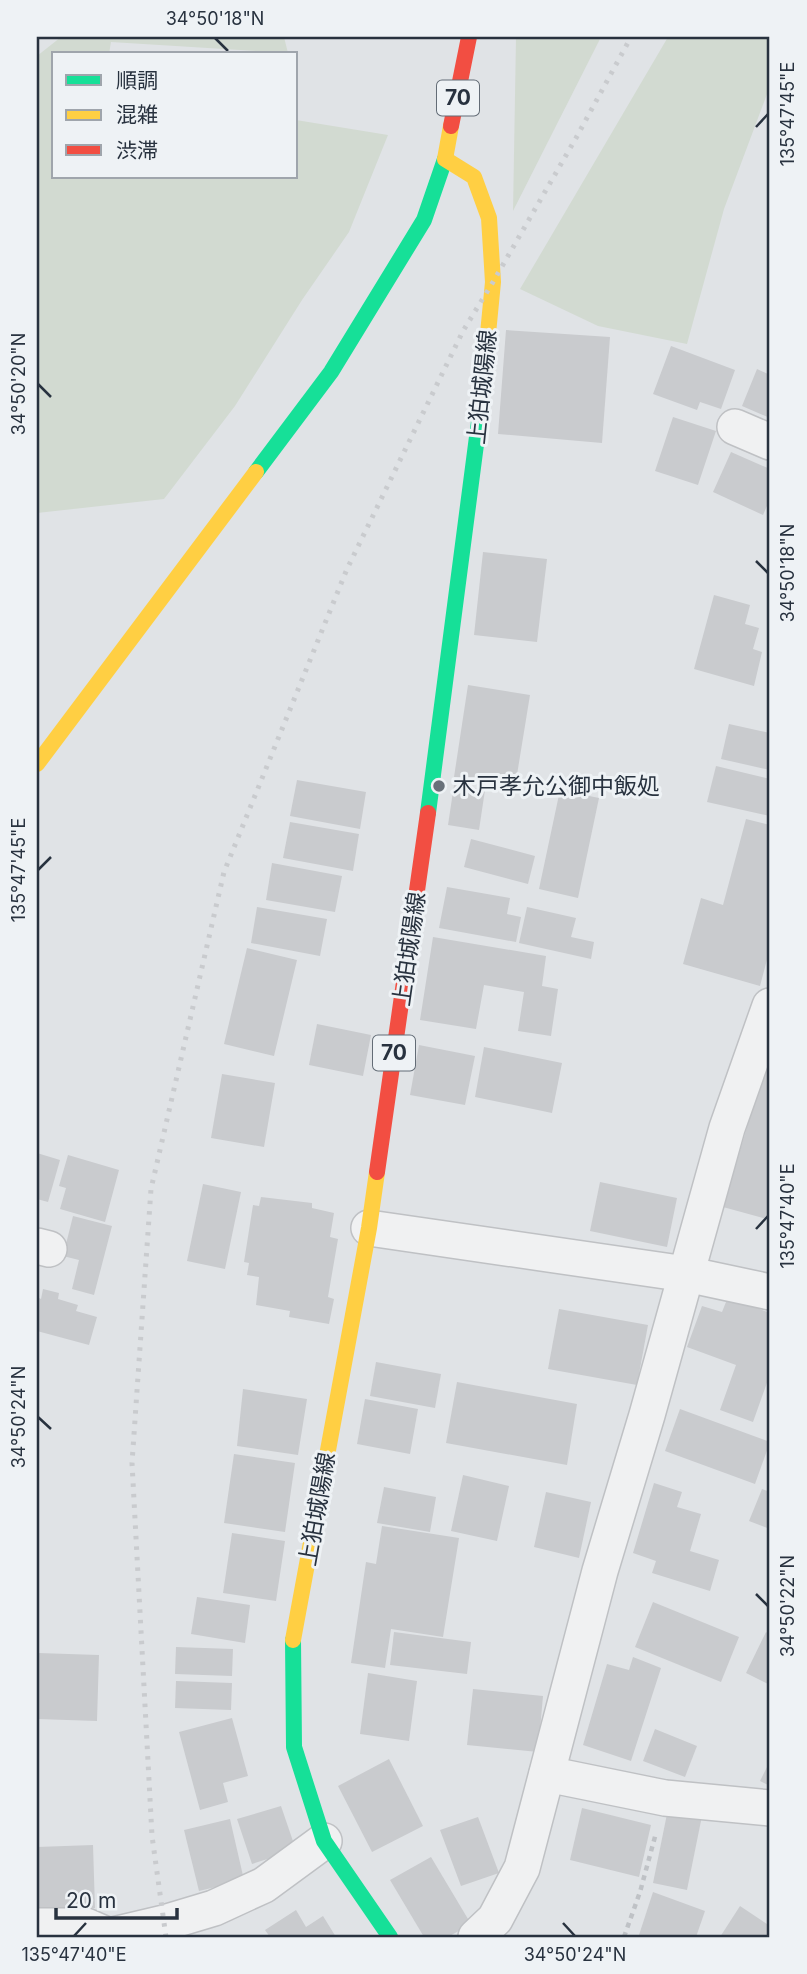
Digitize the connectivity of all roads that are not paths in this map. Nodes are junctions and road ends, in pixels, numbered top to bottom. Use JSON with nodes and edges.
{"nodes":[{"id":1,"x":469,"y":37,"type":"edge"},
{"id":2,"x":445,"y":159,"type":"junction"},
{"id":3,"x":735,"y":427,"type":"dead end"},
{"id":4,"x":770,"y":442,"type":"edge"},
{"id":5,"x":37,"y":764,"type":"edge"},
{"id":6,"x":770,"y":1006,"type":"edge"},
{"id":7,"x":369,"y":1227,"type":"junction"},
{"id":8,"x":686,"y":1274,"type":"junction"},
{"id":9,"x":770,"y":1292,"type":"edge"},
{"id":10,"x":547,"y":1774,"type":"junction"},
{"id":11,"x":770,"y":1808,"type":"edge"},
{"id":12,"x":324,"y":1841,"type":"junction"},
{"id":13,"x":37,"y":1926,"type":"edge"},
{"id":14,"x":109,"y":1937,"type":"edge"},
{"id":15,"x":390,"y":1937,"type":"edge"},
{"id":16,"x":476,"y":1937,"type":"edge"}],
"edges":[{"from":1,"to":2,"type":"main road","number":"70"},
{"from":2,"to":5,"type":"main road"},
{"from":2,"to":7,"type":"main road","name":"上狛城陽線","number":"70"},
{"from":3,"to":4,"type":"street"},
{"from":6,"to":8,"type":"street"},
{"from":7,"to":8,"type":"street"},
{"from":7,"to":12,"type":"main road","name":"上狛城陽線","number":"70"},
{"from":8,"to":9,"type":"street"},
{"from":8,"to":10,"type":"street"},
{"from":10,"to":11,"type":"street"},
{"from":10,"to":16,"type":"street"},
{"from":12,"to":14,"type":"street"},
{"from":12,"to":15,"type":"main road","name":"上狛城陽線","number":"70"},
{"from":13,"to":14,"type":"street"}]}
